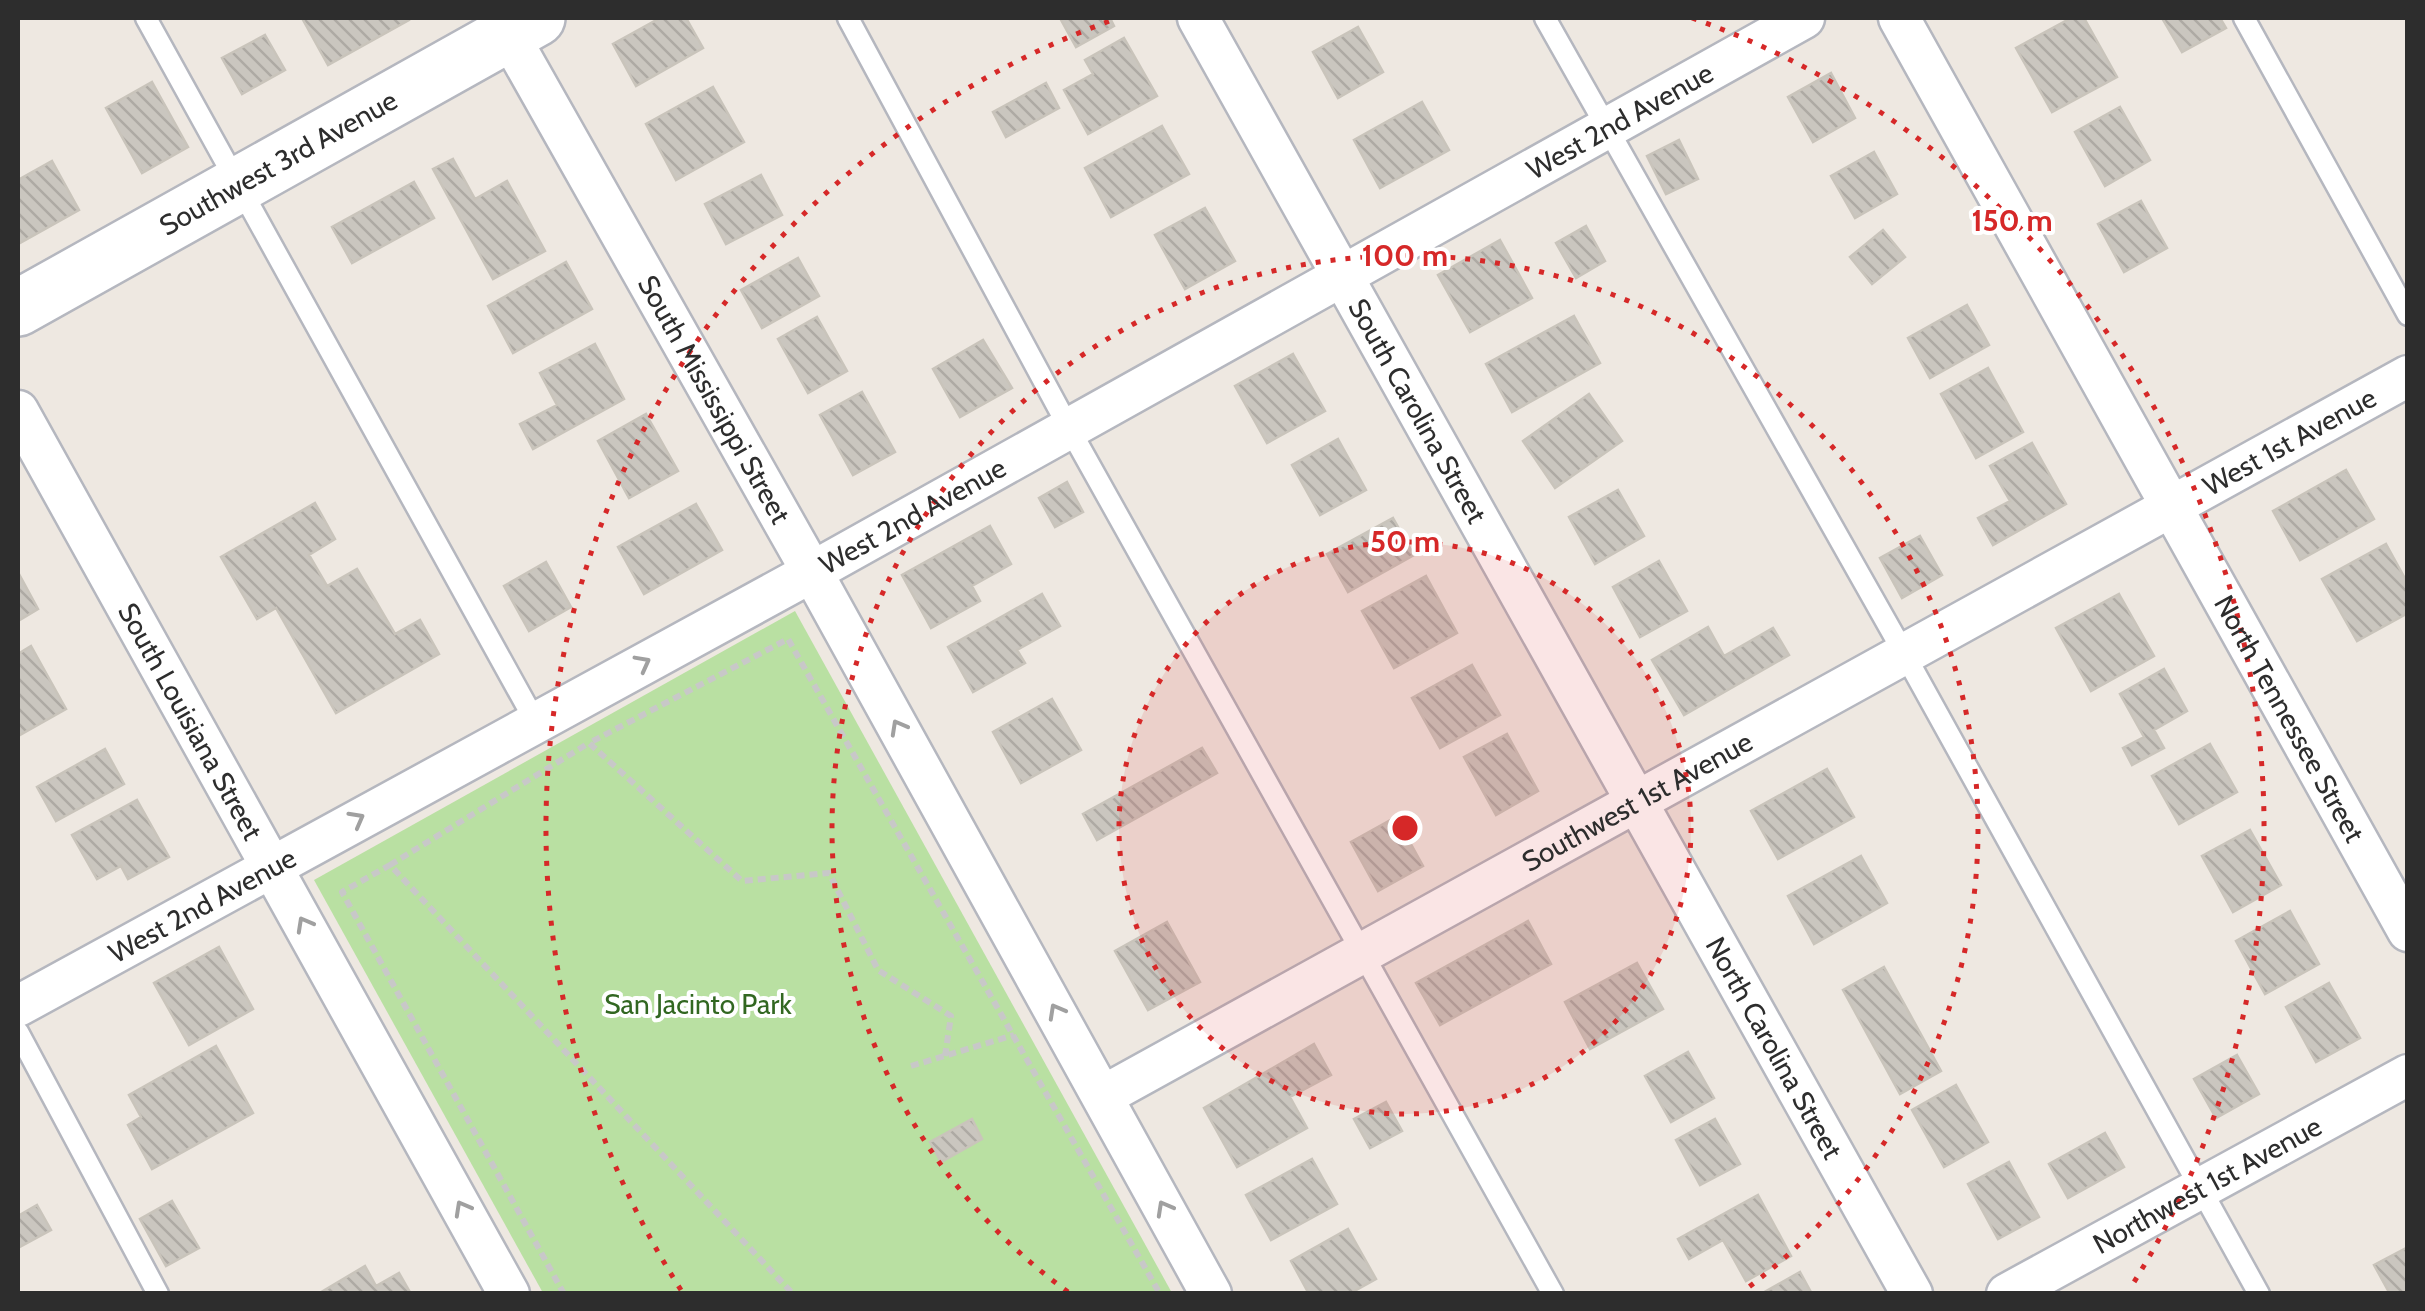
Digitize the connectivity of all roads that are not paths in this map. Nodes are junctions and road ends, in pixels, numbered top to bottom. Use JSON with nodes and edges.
{"nodes":[{"id":1,"x":146,"y":18,"type":"edge"},
{"id":2,"x":848,"y":18,"type":"edge"},
{"id":3,"x":1198,"y":18,"type":"edge"},
{"id":4,"x":1545,"y":18,"type":"edge"},
{"id":5,"x":1804,"y":18,"type":"edge"},
{"id":6,"x":1899,"y":18,"type":"edge"},
{"id":7,"x":2244,"y":18,"type":"edge"},
{"id":8,"x":514,"y":23,"type":"edge"},
{"id":9,"x":1606,"y":128,"type":"junction"},
{"id":10,"x":238,"y":184,"type":"junction"},
{"id":11,"x":1343,"y":275,"type":"junction"},
{"id":12,"x":18,"y":308,"type":"edge"},
{"id":13,"x":2408,"y":315,"type":"edge"},
{"id":14,"x":2408,"y":376,"type":"edge"},
{"id":15,"x":18,"y":411,"type":"edge"},
{"id":16,"x":1069,"y":428,"type":"junction"},
{"id":17,"x":2172,"y":507,"type":"junction"},
{"id":18,"x":812,"y":572,"type":"junction"},
{"id":19,"x":1905,"y":655,"type":"junction"},
{"id":20,"x":536,"y":720,"type":"junction"},
{"id":21,"x":1640,"y":802,"type":"junction"},
{"id":22,"x":272,"y":866,"type":"junction"},
{"id":23,"x":2408,"y":930,"type":"edge"},
{"id":24,"x":1364,"y":954,"type":"junction"},
{"id":25,"x":18,"y":1006,"type":"edge"},
{"id":26,"x":18,"y":1032,"type":"edge"},
{"id":27,"x":2408,"y":1076,"type":"edge"},
{"id":28,"x":1103,"y":1096,"type":"junction"},
{"id":29,"x":2200,"y":1188,"type":"junction"},
{"id":30,"x":158,"y":1294,"type":"edge"},
{"id":31,"x":509,"y":1294,"type":"edge"},
{"id":32,"x":1211,"y":1294,"type":"edge"},
{"id":33,"x":1553,"y":1294,"type":"edge"},
{"id":34,"x":1912,"y":1294,"type":"edge"},
{"id":35,"x":2007,"y":1294,"type":"edge"},
{"id":36,"x":2259,"y":1294,"type":"edge"}],
"edges":[{"from":1,"to":10,"type":"lane"},
{"from":2,"to":16,"type":"lane"},
{"from":3,"to":11,"type":"street","name":"South Carolina Street"},
{"from":4,"to":9,"type":"lane"},
{"from":5,"to":9,"type":"street","name":"West 2nd Avenue"},
{"from":6,"to":17,"type":"street","name":"North Tennessee Street"},
{"from":7,"to":13,"type":"lane"},
{"from":8,"to":10,"type":"main road","name":"Southwest 3rd Avenue"},
{"from":8,"to":18,"type":"street","name":"South Mississippi Street"},
{"from":9,"to":11,"type":"street","name":"West 2nd Avenue"},
{"from":9,"to":19,"type":"lane"},
{"from":10,"to":12,"type":"main road","name":"Southwest 3rd Avenue"},
{"from":10,"to":20,"type":"lane"},
{"from":11,"to":16,"type":"street","name":"West 2nd Avenue"},
{"from":11,"to":21,"type":"street","name":"South Carolina Street"},
{"from":14,"to":17,"type":"street","name":"West 1st Avenue"},
{"from":15,"to":22,"type":"street","name":"South Louisiana Street"},
{"from":16,"to":18,"type":"street","name":"West 2nd Avenue"},
{"from":16,"to":24,"type":"lane"},
{"from":17,"to":19,"type":"street","name":"Southwest 1st Avenue"},
{"from":17,"to":23,"type":"street","name":"North Tennessee Street"},
{"from":20,"to":18,"type":"street","name":"West 2nd Avenue","one_way":true},
{"from":28,"to":18,"type":"street","name":"South Mississippi Street","one_way":true},
{"from":19,"to":21,"type":"street","name":"Southwest 1st Avenue"},
{"from":19,"to":29,"type":"lane"},
{"from":22,"to":20,"type":"street","name":"West 2nd Avenue","one_way":true},
{"from":21,"to":24,"type":"street","name":"Southwest 1st Avenue"},
{"from":21,"to":34,"type":"street","name":"North Carolina Street"},
{"from":22,"to":25,"type":"street","name":"West 2nd Avenue"},
{"from":31,"to":22,"type":"street","name":"South Louisiana Street","one_way":true},
{"from":24,"to":28,"type":"street","name":"Southwest 1st Avenue"},
{"from":24,"to":33,"type":"lane"},
{"from":26,"to":30,"type":"lane"},
{"from":27,"to":29,"type":"street","name":"Northwest 1st Avenue"},
{"from":32,"to":28,"type":"street","name":"South Mississippi Street","one_way":true},
{"from":29,"to":35,"type":"street","name":"Northwest 1st Avenue"},
{"from":29,"to":36,"type":"lane"}]}
